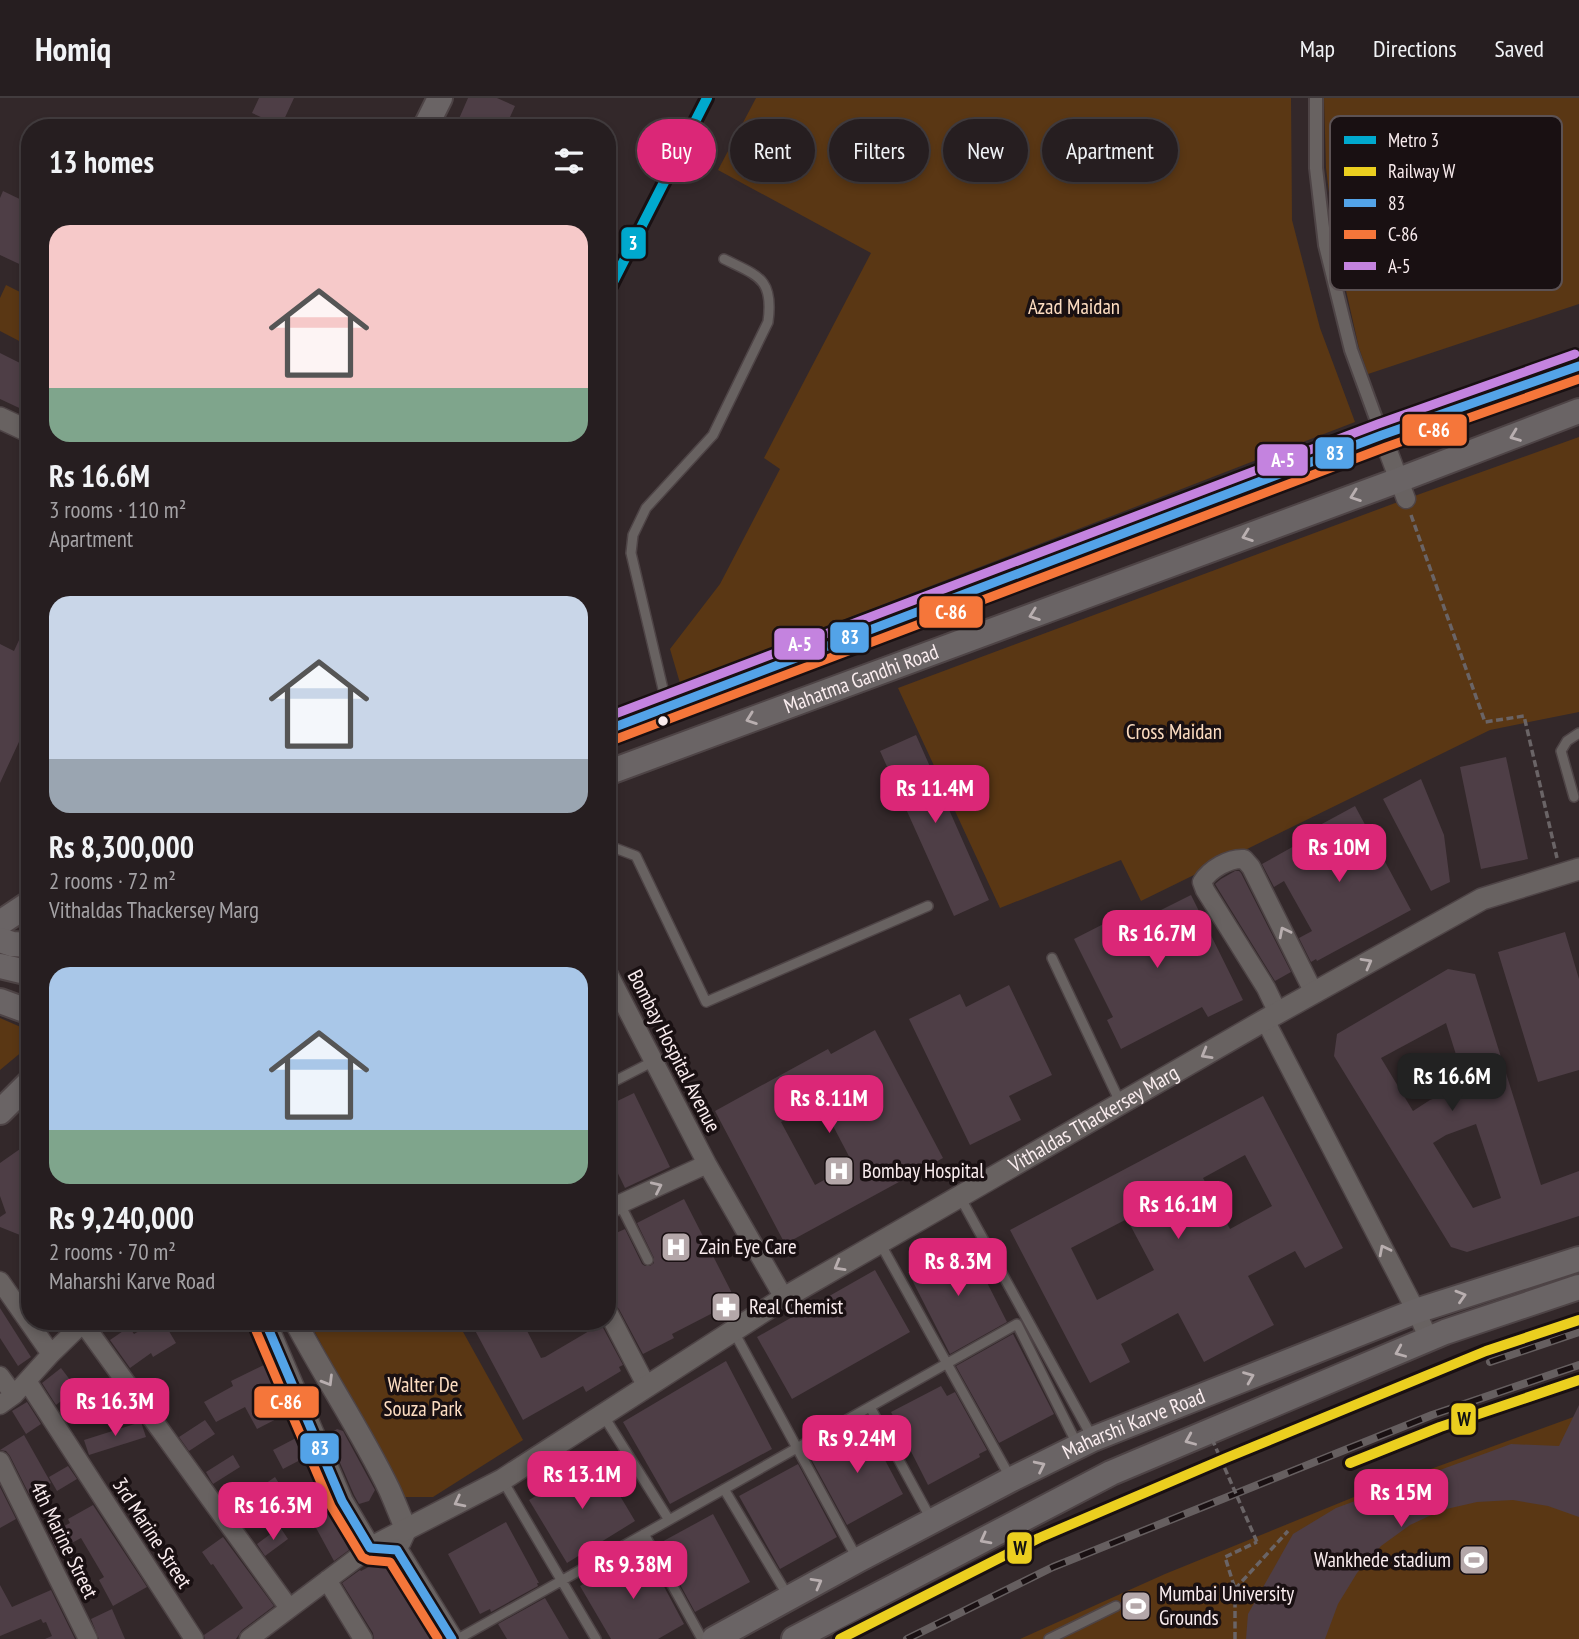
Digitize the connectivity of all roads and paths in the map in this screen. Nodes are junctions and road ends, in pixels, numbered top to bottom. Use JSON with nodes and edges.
{"nodes":[{"id":1,"x":421,"y":98,"type":"edge"},
{"id":2,"x":440,"y":98,"type":"edge"},
{"id":3,"x":1316,"y":98,"type":"edge"},
{"id":4,"x":411,"y":119,"type":"edge"},
{"id":5,"x":430,"y":119,"type":"edge"},
{"id":6,"x":724,"y":258,"type":"dead end"},
{"id":7,"x":1330,"y":265,"type":"edge"},
{"id":8,"x":1336,"y":290,"type":"edge"},
{"id":9,"x":1579,"y":366,"type":"edge"},
{"id":10,"x":1579,"y":411,"type":"edge"},
{"id":11,"x":0,"y":418,"type":"edge"},
{"id":12,"x":21,"y":428,"type":"edge"},
{"id":13,"x":1382,"y":435,"type":"junction"},
{"id":14,"x":1403,"y":490,"type":"junction"},
{"id":15,"x":668,"y":708,"type":"junction"},
{"id":16,"x":616,"y":727,"type":"edge"},
{"id":17,"x":1579,"y":733,"type":"edge"},
{"id":18,"x":616,"y":770,"type":"edge"},
{"id":19,"x":1574,"y":797,"type":"dead end"},
{"id":20,"x":616,"y":848,"type":"edge"},
{"id":21,"x":1570,"y":872,"type":"edge"},
{"id":22,"x":928,"y":906,"type":"dead end"},
{"id":23,"x":21,"y":909,"type":"edge"},
{"id":24,"x":0,"y":923,"type":"edge"},
{"id":25,"x":0,"y":940,"type":"edge"},
{"id":26,"x":21,"y":944,"type":"edge"},
{"id":27,"x":1052,"y":958,"type":"dead end"},
{"id":28,"x":0,"y":966,"type":"edge"},
{"id":29,"x":21,"y":971,"type":"edge"},
{"id":30,"x":616,"y":988,"type":"edge"},
{"id":31,"x":1314,"y":993,"type":"junction"},
{"id":32,"x":0,"y":1001,"type":"edge"},
{"id":33,"x":21,"y":1009,"type":"edge"},
{"id":34,"x":1271,"y":1016,"type":"junction"},
{"id":35,"x":654,"y":1061,"type":"junction"},
{"id":36,"x":616,"y":1080,"type":"edge"},
{"id":37,"x":1121,"y":1104,"type":"junction"},
{"id":38,"x":707,"y":1164,"type":"junction"},
{"id":39,"x":960,"y":1197,"type":"junction"},
{"id":40,"x":616,"y":1206,"type":"edge"},
{"id":41,"x":616,"y":1212,"type":"edge"},
{"id":42,"x":880,"y":1243,"type":"junction"},
{"id":43,"x":1579,"y":1259,"type":"edge"},
{"id":44,"x":648,"y":1260,"type":"dead end"},
{"id":45,"x":0,"y":1281,"type":"edge"},
{"id":46,"x":1579,"y":1287,"type":"edge"},
{"id":47,"x":784,"y":1298,"type":"junction"},
{"id":48,"x":21,"y":1311,"type":"edge"},
{"id":49,"x":1416,"y":1311,"type":"junction"},
{"id":50,"x":616,"y":1327,"type":"edge"},
{"id":51,"x":34,"y":1330,"type":"edge"},
{"id":52,"x":75,"y":1330,"type":"edge"},
{"id":53,"x":89,"y":1330,"type":"edge"},
{"id":54,"x":269,"y":1330,"type":"edge"},
{"id":55,"x":300,"y":1330,"type":"edge"},
{"id":56,"x":733,"y":1331,"type":"junction"},
{"id":57,"x":1429,"y":1339,"type":"junction"},
{"id":58,"x":51,"y":1354,"type":"junction"},
{"id":59,"x":947,"y":1364,"type":"junction"},
{"id":60,"x":0,"y":1376,"type":"edge"},
{"id":61,"x":27,"y":1381,"type":"junction"},
{"id":62,"x":647,"y":1387,"type":"junction"},
{"id":63,"x":7,"y":1400,"type":"edge"},
{"id":64,"x":870,"y":1407,"type":"junction"},
{"id":65,"x":603,"y":1415,"type":"junction"},
{"id":66,"x":1212,"y":1438,"type":"dead end"},
{"id":67,"x":1086,"y":1443,"type":"junction"},
{"id":68,"x":797,"y":1448,"type":"junction"},
{"id":69,"x":0,"y":1461,"type":"edge"},
{"id":70,"x":1012,"y":1479,"type":"junction"},
{"id":71,"x":502,"y":1480,"type":"junction"},
{"id":72,"x":724,"y":1489,"type":"junction"},
{"id":73,"x":669,"y":1520,"type":"junction"},
{"id":74,"x":932,"y":1522,"type":"junction"},
{"id":75,"x":406,"y":1529,"type":"junction"},
{"id":76,"x":1288,"y":1531,"type":"dead end"},
{"id":77,"x":644,"y":1534,"type":"junction"},
{"id":78,"x":370,"y":1548,"type":"junction"},
{"id":79,"x":397,"y":1550,"type":"junction"},
{"id":80,"x":858,"y":1560,"type":"junction"},
{"id":81,"x":327,"y":1580,"type":"junction"},
{"id":82,"x":561,"y":1581,"type":"junction"},
{"id":83,"x":1235,"y":1589,"type":"junction"},
{"id":84,"x":789,"y":1598,"type":"junction"},
{"id":85,"x":1116,"y":1606,"type":"dead end"},
{"id":86,"x":289,"y":1608,"type":"junction"},
{"id":87,"x":88,"y":1639,"type":"edge"},
{"id":88,"x":194,"y":1639,"type":"edge"},
{"id":89,"x":249,"y":1639,"type":"edge"},
{"id":90,"x":363,"y":1639,"type":"edge"},
{"id":91,"x":452,"y":1639,"type":"edge"},
{"id":92,"x":458,"y":1639,"type":"edge"},
{"id":93,"x":596,"y":1639,"type":"edge"},
{"id":94,"x":702,"y":1639,"type":"edge"},
{"id":95,"x":714,"y":1639,"type":"edge"},
{"id":96,"x":794,"y":1639,"type":"edge"},
{"id":97,"x":1049,"y":1639,"type":"edge"},
{"id":98,"x":1235,"y":1639,"type":"edge"}],
"edges":[{"from":1,"to":4,"type":"main road"},
{"from":2,"to":5,"type":"main road"},
{"from":3,"to":7,"type":"street"},
{"from":6,"to":15,"type":"lane"},
{"from":8,"to":13,"type":"street"},
{"from":9,"to":13,"type":"main road"},
{"from":10,"to":14,"type":"main road","name":"Mahatma Gandhi Road","one_way":true},
{"from":11,"to":12,"type":"street"},
{"from":13,"to":14,"type":"street"},
{"from":13,"to":15,"type":"main road"},
{"from":14,"to":18,"type":"main road","name":"Mahatma Gandhi Road","one_way":true},
{"from":14,"to":21,"type":"path"},
{"from":15,"to":16,"type":"main road"},
{"from":17,"to":19,"type":"lane"},
{"from":20,"to":22,"type":"lane"},
{"from":31,"to":21,"type":"street","name":"Vithaldas Thackersey Marg","one_way":true},
{"from":23,"to":24,"type":"main road"},
{"from":25,"to":26,"type":"main road"},
{"from":27,"to":37,"type":"lane"},
{"from":28,"to":29,"type":"main road"},
{"from":30,"to":35,"type":"street","name":"Bombay Hospital Avenue"},
{"from":31,"to":34,"type":"street","name":"Vithaldas Thackersey Marg"},
{"from":31,"to":34,"type":"street","one_way":true},
{"from":32,"to":33,"type":"main road"},
{"from":34,"to":37,"type":"street","name":"Vithaldas Thackersey Marg","one_way":true},
{"from":49,"to":34,"type":"street","one_way":true},
{"from":35,"to":36,"type":"lane"},
{"from":35,"to":38,"type":"street","name":"Bombay Hospital Avenue"},
{"from":37,"to":39,"type":"street","name":"Vithaldas Thackersey Marg"},
{"from":40,"to":38,"type":"street","one_way":true},
{"from":38,"to":47,"type":"street","name":"Bombay Hospital Avenue"},
{"from":39,"to":42,"type":"street","name":"Vithaldas Thackersey Marg"},
{"from":39,"to":67,"type":"lane"},
{"from":41,"to":44,"type":"lane"},
{"from":42,"to":47,"type":"street","name":"Vithaldas Thackersey Marg","one_way":true},
{"from":42,"to":59,"type":"lane"},
{"from":49,"to":43,"type":"main road","name":"Maharshi Karve Road","one_way":true},
{"from":45,"to":48,"type":"street"},
{"from":46,"to":57,"type":"main road","name":"Maharshi Karve Road"},
{"from":47,"to":56,"type":"street","name":"Vithaldas Thackersey Marg"},
{"from":49,"to":57,"type":"street"},
{"from":67,"to":49,"type":"main road","name":"Maharshi Karve Road","one_way":true},
{"from":50,"to":62,"type":"street"},
{"from":51,"to":58,"type":"street"},
{"from":52,"to":58,"type":"street"},
{"from":53,"to":86,"type":"street"},
{"from":54,"to":78,"type":"street"},
{"from":55,"to":75,"type":"street","one_way":true},
{"from":56,"to":62,"type":"street","name":"Vithaldas Thackersey Marg"},
{"from":56,"to":68,"type":"lane"},
{"from":57,"to":96,"type":"main road","name":"Maharshi Karve Road","one_way":true},
{"from":58,"to":61,"type":"street"},
{"from":59,"to":64,"type":"lane"},
{"from":59,"to":67,"type":"lane"},
{"from":59,"to":70,"type":"lane"},
{"from":60,"to":63,"type":"street"},
{"from":61,"to":63,"type":"street"},
{"from":61,"to":88,"type":"street","name":"3rd Marine Street"},
{"from":62,"to":65,"type":"street","name":"Vithaldas Thackersey Marg"},
{"from":64,"to":68,"type":"lane"},
{"from":64,"to":74,"type":"lane"},
{"from":65,"to":71,"type":"street","name":"Vithaldas Thackersey Marg"},
{"from":65,"to":73,"type":"lane"},
{"from":66,"to":83,"type":"path","bridge":true},
{"from":70,"to":67,"type":"main road","name":"Maharshi Karve Road","one_way":true},
{"from":68,"to":72,"type":"lane"},
{"from":68,"to":80,"type":"lane"},
{"from":69,"to":87,"type":"street","name":"4th Marine Street"},
{"from":70,"to":74,"type":"main road","name":"Maharshi Karve Road"},
{"from":71,"to":75,"type":"street","name":"Vithaldas Thackersey Marg","one_way":true},
{"from":71,"to":82,"type":"lane"},
{"from":72,"to":73,"type":"lane"},
{"from":72,"to":84,"type":"lane"},
{"from":73,"to":77,"type":"lane"},
{"from":74,"to":80,"type":"main road","name":"Maharshi Karve Road"},
{"from":75,"to":78,"type":"street","name":"Vithaldas Thackersey Marg"},
{"from":75,"to":79,"type":"street"},
{"from":76,"to":83,"type":"path"},
{"from":77,"to":82,"type":"lane"},
{"from":77,"to":94,"type":"lane"},
{"from":78,"to":79,"type":"street"},
{"from":78,"to":81,"type":"street"},
{"from":79,"to":91,"type":"street"},
{"from":84,"to":80,"type":"main road","name":"Maharshi Karve Road","one_way":true},
{"from":81,"to":86,"type":"street"},
{"from":81,"to":90,"type":"street"},
{"from":82,"to":92,"type":"lane"},
{"from":82,"to":93,"type":"lane"},
{"from":83,"to":98,"type":"path"},
{"from":84,"to":95,"type":"main road","name":"Maharshi Karve Road"},
{"from":85,"to":97,"type":"lane"},
{"from":86,"to":89,"type":"street"}]}
